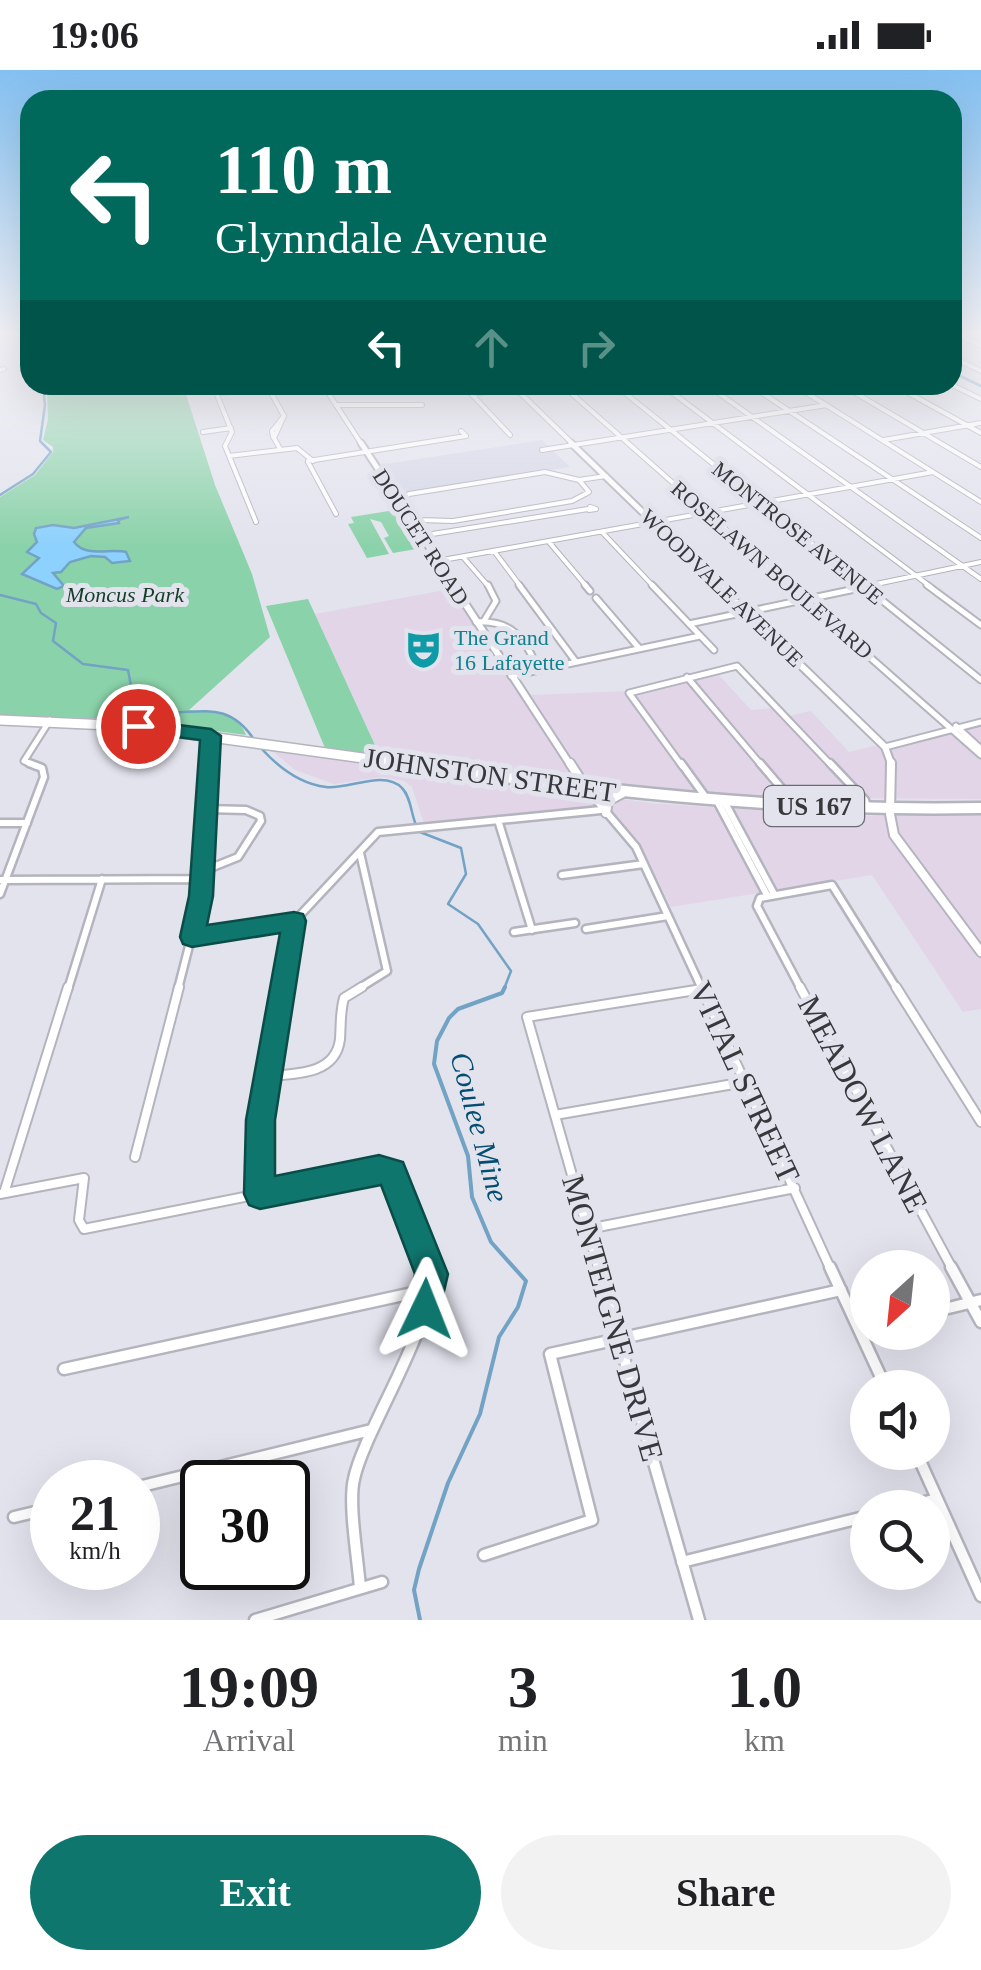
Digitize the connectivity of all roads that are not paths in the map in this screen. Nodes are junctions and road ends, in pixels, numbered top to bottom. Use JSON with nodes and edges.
{"nodes":[{"id":1,"x":220,"y":402,"type":"edge"},
{"id":2,"x":276,"y":402,"type":"edge"},
{"id":3,"x":334,"y":402,"type":"edge"},
{"id":4,"x":480,"y":402,"type":"edge"},
{"id":5,"x":530,"y":402,"type":"edge"},
{"id":6,"x":584,"y":402,"type":"edge"},
{"id":7,"x":636,"y":402,"type":"edge"},
{"id":8,"x":685,"y":402,"type":"edge"},
{"id":9,"x":731,"y":402,"type":"edge"},
{"id":10,"x":776,"y":402,"type":"edge"},
{"id":11,"x":821,"y":402,"type":"edge"},
{"id":12,"x":872,"y":402,"type":"edge"},
{"id":13,"x":928,"y":402,"type":"edge"},
{"id":14,"x":336,"y":405,"type":"junction"},
{"id":15,"x":422,"y":406,"type":"dead end"},
{"id":16,"x":827,"y":406,"type":"junction"},
{"id":17,"x":790,"y":412,"type":"junction"},
{"id":18,"x":752,"y":417,"type":"junction"},
{"id":19,"x":713,"y":423,"type":"junction"},
{"id":20,"x":981,"y":423,"type":"edge"},
{"id":21,"x":969,"y":425,"type":"junction"},
{"id":22,"x":231,"y":428,"type":"junction"},
{"id":23,"x":670,"y":430,"type":"junction"},
{"id":24,"x":462,"y":431,"type":"dead end"},
{"id":25,"x":202,"y":432,"type":"dead end"},
{"id":26,"x":981,"y":432,"type":"edge"},
{"id":27,"x":924,"y":433,"type":"junction"},
{"id":28,"x":510,"y":435,"type":"dead end"},
{"id":29,"x":624,"y":437,"type":"junction"},
{"id":30,"x":882,"y":440,"type":"junction"},
{"id":31,"x":574,"y":445,"type":"junction"},
{"id":32,"x":280,"y":450,"type":"junction"},
{"id":33,"x":542,"y":450,"type":"dead end"},
{"id":34,"x":367,"y":454,"type":"junction"},
{"id":35,"x":229,"y":456,"type":"junction"},
{"id":36,"x":310,"y":461,"type":"junction"},
{"id":37,"x":981,"y":467,"type":"edge"},
{"id":38,"x":933,"y":472,"type":"junction"},
{"id":39,"x":608,"y":478,"type":"junction"},
{"id":40,"x":892,"y":480,"type":"junction"},
{"id":41,"x":581,"y":482,"type":"junction"},
{"id":42,"x":851,"y":487,"type":"junction"},
{"id":43,"x":808,"y":495,"type":"junction"},
{"id":44,"x":981,"y":502,"type":"edge"},
{"id":45,"x":762,"y":503,"type":"junction"},
{"id":46,"x":588,"y":509,"type":"dead end"},
{"id":47,"x":709,"y":513,"type":"junction"},
{"id":48,"x":336,"y":514,"type":"dead end"},
{"id":49,"x":414,"y":521,"type":"junction"},
{"id":50,"x":256,"y":522,"type":"dead end"},
{"id":51,"x":654,"y":522,"type":"junction"},
{"id":52,"x":602,"y":532,"type":"junction"},
{"id":53,"x":422,"y":538,"type":"junction"},
{"id":54,"x":981,"y":538,"type":"edge"},
{"id":55,"x":549,"y":542,"type":"junction"},
{"id":56,"x":494,"y":551,"type":"junction"},
{"id":57,"x":462,"y":557,"type":"junction"},
{"id":58,"x":437,"y":561,"type":"junction"},
{"id":59,"x":981,"y":562,"type":"edge"},
{"id":60,"x":962,"y":566,"type":"junction"},
{"id":61,"x":916,"y":576,"type":"junction"},
{"id":62,"x":981,"y":580,"type":"edge"},
{"id":63,"x":866,"y":587,"type":"junction"},
{"id":64,"x":590,"y":590,"type":"dead end"},
{"id":65,"x":596,"y":598,"type":"dead end"},
{"id":66,"x":808,"y":600,"type":"junction"},
{"id":67,"x":747,"y":612,"type":"junction"},
{"id":68,"x":484,"y":621,"type":"junction"},
{"id":69,"x":476,"y":622,"type":"junction"},
{"id":70,"x":689,"y":624,"type":"junction"},
{"id":71,"x":981,"y":625,"type":"edge"},
{"id":72,"x":700,"y":636,"type":"junction"},
{"id":73,"x":639,"y":648,"type":"junction"},
{"id":74,"x":714,"y":650,"type":"dead end"},
{"id":75,"x":576,"y":662,"type":"junction"},
{"id":76,"x":539,"y":670,"type":"junction"},
{"id":77,"x":510,"y":676,"type":"junction"},
{"id":78,"x":687,"y":678,"type":"junction"},
{"id":79,"x":981,"y":680,"type":"edge"},
{"id":80,"x":524,"y":696,"type":"junction"},
{"id":81,"x":0,"y":720,"type":"edge"},
{"id":82,"x":50,"y":720,"type":"junction"},
{"id":83,"x":981,"y":722,"type":"edge"},
{"id":84,"x":955,"y":729,"type":"junction"},
{"id":85,"x":211,"y":736,"type":"junction"},
{"id":86,"x":885,"y":747,"type":"junction"},
{"id":87,"x":981,"y":752,"type":"edge"},
{"id":88,"x":556,"y":784,"type":"junction"},
{"id":89,"x":586,"y":788,"type":"junction"},
{"id":90,"x":623,"y":793,"type":"junction"},
{"id":91,"x":716,"y":801,"type":"junction"},
{"id":92,"x":796,"y":805,"type":"junction"},
{"id":93,"x":868,"y":808,"type":"junction"},
{"id":94,"x":981,"y":808,"type":"edge"},
{"id":95,"x":206,"y":809,"type":"junction"},
{"id":96,"x":890,"y":809,"type":"junction"},
{"id":97,"x":604,"y":812,"type":"junction"},
{"id":98,"x":498,"y":820,"type":"junction"},
{"id":99,"x":0,"y":823,"type":"edge"},
{"id":100,"x":28,"y":823,"type":"junction"},
{"id":101,"x":428,"y":826,"type":"joint"},
{"id":102,"x":360,"y":852,"type":"junction"},
{"id":103,"x":644,"y":864,"type":"junction"},
{"id":104,"x":202,"y":875,"type":"junction"},
{"id":105,"x":562,"y":875,"type":"dead end"},
{"id":106,"x":102,"y":879,"type":"junction"},
{"id":107,"x":3,"y":880,"type":"edge"},
{"id":108,"x":0,"y":894,"type":"edge"},
{"id":109,"x":771,"y":895,"type":"junction"},
{"id":110,"x":668,"y":916,"type":"junction"},
{"id":111,"x":294,"y":921,"type":"junction"},
{"id":112,"x":575,"y":923,"type":"dead end"},
{"id":113,"x":586,"y":929,"type":"dead end"},
{"id":114,"x":532,"y":930,"type":"junction"},
{"id":115,"x":514,"y":932,"type":"dead end"},
{"id":116,"x":192,"y":937,"type":"junction"},
{"id":117,"x":981,"y":952,"type":"edge"},
{"id":118,"x":702,"y":989,"type":"junction"},
{"id":119,"x":267,"y":1076,"type":"junction"},
{"id":120,"x":745,"y":1082,"type":"junction"},
{"id":121,"x":555,"y":1116,"type":"junction"},
{"id":122,"x":981,"y":1122,"type":"edge"},
{"id":123,"x":135,"y":1156,"type":"dead end"},
{"id":124,"x":794,"y":1188,"type":"junction"},
{"id":125,"x":2,"y":1193,"type":"edge"},
{"id":126,"x":260,"y":1194,"type":"junction"},
{"id":127,"x":588,"y":1229,"type":"junction"},
{"id":128,"x":431,"y":1288,"type":"junction"},
{"id":129,"x":841,"y":1290,"type":"junction"},
{"id":130,"x":976,"y":1302,"type":"edge"},
{"id":131,"x":850,"y":1306,"type":"edge"},
{"id":132,"x":950,"y":1308,"type":"edge"},
{"id":133,"x":981,"y":1322,"type":"edge"},
{"id":134,"x":620,"y":1338,"type":"junction"},
{"id":135,"x":64,"y":1369,"type":"dead end"},
{"id":136,"x":372,"y":1430,"type":"junction"},
{"id":137,"x":160,"y":1482,"type":"edge"},
{"id":138,"x":30,"y":1513,"type":"edge"},
{"id":139,"x":14,"y":1517,"type":"dead end"},
{"id":140,"x":850,"y":1520,"type":"edge"},
{"id":141,"x":950,"y":1528,"type":"edge"},
{"id":142,"x":484,"y":1555,"type":"dead end"},
{"id":143,"x":682,"y":1562,"type":"junction"},
{"id":144,"x":382,"y":1582,"type":"dead end"},
{"id":145,"x":360,"y":1588,"type":"junction"},
{"id":146,"x":981,"y":1596,"type":"edge"},
{"id":147,"x":255,"y":1620,"type":"edge"},
{"id":148,"x":700,"y":1620,"type":"edge"}],
"edges":[{"from":1,"to":22,"type":"street"},
{"from":2,"to":32,"type":"street"},
{"from":3,"to":14,"type":"street","name":"DOUCET ROAD"},
{"from":4,"to":28,"type":"street"},
{"from":5,"to":31,"type":"street","name":"WOODVALE AVENUE"},
{"from":6,"to":29,"type":"street","name":"ROSELAWN BOULEVARD"},
{"from":7,"to":23,"type":"street","name":"MONTROSE AVENUE"},
{"from":8,"to":19,"type":"street"},
{"from":9,"to":18,"type":"street"},
{"from":10,"to":17,"type":"street"},
{"from":11,"to":16,"type":"street"},
{"from":12,"to":27,"type":"street"},
{"from":13,"to":21,"type":"street"},
{"from":14,"to":15,"type":"street"},
{"from":14,"to":34,"type":"street","name":"DOUCET ROAD"},
{"from":16,"to":17,"type":"street"},
{"from":16,"to":30,"type":"street"},
{"from":17,"to":18,"type":"street"},
{"from":17,"to":40,"type":"street"},
{"from":18,"to":19,"type":"street"},
{"from":18,"to":42,"type":"street"},
{"from":19,"to":23,"type":"street"},
{"from":19,"to":43,"type":"street"},
{"from":20,"to":21,"type":"street"},
{"from":21,"to":26,"type":"street"},
{"from":21,"to":27,"type":"street"},
{"from":22,"to":25,"type":"street"},
{"from":22,"to":35,"type":"street"},
{"from":23,"to":29,"type":"street"},
{"from":23,"to":45,"type":"street","name":"MONTROSE AVENUE"},
{"from":24,"to":34,"type":"street"},
{"from":27,"to":30,"type":"street"},
{"from":27,"to":37,"type":"street"},
{"from":29,"to":31,"type":"street"},
{"from":29,"to":47,"type":"street","name":"ROSELAWN BOULEVARD"},
{"from":30,"to":38,"type":"street"},
{"from":31,"to":33,"type":"street"},
{"from":31,"to":39,"type":"street","name":"WOODVALE AVENUE"},
{"from":32,"to":35,"type":"street"},
{"from":32,"to":36,"type":"street"},
{"from":34,"to":36,"type":"street"},
{"from":34,"to":49,"type":"street","name":"DOUCET ROAD"},
{"from":35,"to":50,"type":"street"},
{"from":36,"to":48,"type":"street"},
{"from":38,"to":40,"type":"street"},
{"from":38,"to":44,"type":"street"},
{"from":39,"to":41,"type":"street"},
{"from":39,"to":51,"type":"street","name":"WOODVALE AVENUE"},
{"from":40,"to":42,"type":"street"},
{"from":40,"to":54,"type":"street"},
{"from":41,"to":49,"type":"street"},
{"from":41,"to":49,"type":"street"},
{"from":42,"to":43,"type":"street"},
{"from":42,"to":60,"type":"street"},
{"from":43,"to":45,"type":"street"},
{"from":43,"to":61,"type":"street"},
{"from":45,"to":47,"type":"street"},
{"from":45,"to":63,"type":"street","name":"MONTROSE AVENUE"},
{"from":46,"to":53,"type":"street"},
{"from":47,"to":51,"type":"street"},
{"from":47,"to":66,"type":"street","name":"ROSELAWN BOULEVARD"},
{"from":49,"to":53,"type":"street","name":"DOUCET ROAD"},
{"from":51,"to":52,"type":"street"},
{"from":51,"to":67,"type":"street","name":"WOODVALE AVENUE"},
{"from":52,"to":55,"type":"street"},
{"from":52,"to":70,"type":"street"},
{"from":53,"to":58,"type":"street","name":"DOUCET ROAD"},
{"from":55,"to":56,"type":"street"},
{"from":55,"to":64,"type":"street"},
{"from":56,"to":57,"type":"street"},
{"from":56,"to":75,"type":"street"},
{"from":57,"to":58,"type":"street"},
{"from":57,"to":68,"type":"street"},
{"from":58,"to":69,"type":"street","name":"DOUCET ROAD"},
{"from":59,"to":60,"type":"street"},
{"from":60,"to":61,"type":"street"},
{"from":60,"to":62,"type":"street"},
{"from":61,"to":63,"type":"street"},
{"from":61,"to":71,"type":"street"},
{"from":63,"to":66,"type":"street"},
{"from":63,"to":79,"type":"street","name":"MONTROSE AVENUE"},
{"from":65,"to":73,"type":"street"},
{"from":66,"to":67,"type":"street"},
{"from":66,"to":84,"type":"street","name":"ROSELAWN BOULEVARD"},
{"from":67,"to":70,"type":"street"},
{"from":67,"to":86,"type":"street","name":"WOODVALE AVENUE"},
{"from":68,"to":69,"type":"street"},
{"from":68,"to":76,"type":"street"},
{"from":69,"to":77,"type":"street","name":"DOUCET ROAD"},
{"from":70,"to":72,"type":"street"},
{"from":72,"to":73,"type":"street"},
{"from":72,"to":74,"type":"street"},
{"from":73,"to":75,"type":"street"},
{"from":75,"to":76,"type":"street"},
{"from":76,"to":77,"type":"street"},
{"from":77,"to":80,"type":"street","name":"DOUCET ROAD"},
{"from":78,"to":91,"type":"street"},
{"from":78,"to":92,"type":"street"},
{"from":78,"to":93,"type":"street"},
{"from":80,"to":88,"type":"street"},
{"from":80,"to":89,"type":"street","name":"DOUCET ROAD"},
{"from":81,"to":82,"type":"main road","name":"JOHNSTON STREET","number":"US 167"},
{"from":82,"to":85,"type":"main road","name":"JOHNSTON STREET","number":"US 167"},
{"from":82,"to":100,"type":"street"},
{"from":83,"to":84,"type":"street"},
{"from":84,"to":86,"type":"street"},
{"from":84,"to":87,"type":"street","name":"ROSELAWN BOULEVARD"},
{"from":85,"to":88,"type":"main road","name":"JOHNSTON STREET","number":"US 167"},
{"from":85,"to":95,"type":"street"},
{"from":86,"to":96,"type":"street"},
{"from":88,"to":89,"type":"main road","name":"JOHNSTON STREET","number":"US 167"},
{"from":89,"to":90,"type":"main road","name":"JOHNSTON STREET","number":"US 167"},
{"from":89,"to":97,"type":"street","name":"VITAL STREET"},
{"from":90,"to":91,"type":"main road","name":"JOHNSTON STREET","number":"US 167"},
{"from":90,"to":97,"type":"street"},
{"from":91,"to":92,"type":"main road","name":"JOHNSTON STREET","number":"US 167"},
{"from":91,"to":109,"type":"street"},
{"from":92,"to":93,"type":"main road","name":"JOHNSTON STREET","number":"US 167"},
{"from":93,"to":96,"type":"main road","name":"JOHNSTON STREET","number":"US 167"},
{"from":94,"to":96,"type":"main road","name":"JOHNSTON STREET","number":"US 167"},
{"from":95,"to":104,"type":"street"},
{"from":95,"to":104,"type":"street"},
{"from":96,"to":117,"type":"street"},
{"from":97,"to":98,"type":"street"},
{"from":97,"to":103,"type":"street","name":"VITAL STREET"},
{"from":98,"to":101,"type":"street"},
{"from":98,"to":114,"type":"street"},
{"from":99,"to":100,"type":"street"},
{"from":100,"to":107,"type":"street"},
{"from":101,"to":102,"type":"street"},
{"from":102,"to":111,"type":"street"},
{"from":102,"to":119,"type":"street"},
{"from":103,"to":105,"type":"street"},
{"from":103,"to":110,"type":"street","name":"VITAL STREET"},
{"from":104,"to":106,"type":"street"},
{"from":104,"to":116,"type":"street"},
{"from":106,"to":107,"type":"street"},
{"from":106,"to":125,"type":"street"},
{"from":107,"to":108,"type":"street"},
{"from":109,"to":122,"type":"street"},
{"from":109,"to":130,"type":"street","name":"MEADOW LANE"},
{"from":110,"to":113,"type":"street"},
{"from":110,"to":118,"type":"street","name":"VITAL STREET"},
{"from":111,"to":116,"type":"street"},
{"from":111,"to":119,"type":"street"},
{"from":112,"to":114,"type":"street"},
{"from":114,"to":115,"type":"street"},
{"from":116,"to":123,"type":"street"},
{"from":118,"to":120,"type":"street","name":"VITAL STREET"},
{"from":118,"to":121,"type":"street","name":"MONTEIGNE DRIVE"},
{"from":119,"to":126,"type":"street"},
{"from":120,"to":121,"type":"street"},
{"from":120,"to":124,"type":"street","name":"VITAL STREET"},
{"from":121,"to":127,"type":"street","name":"MONTEIGNE DRIVE"},
{"from":124,"to":127,"type":"street"},
{"from":124,"to":129,"type":"street","name":"VITAL STREET"},
{"from":125,"to":126,"type":"street"},
{"from":126,"to":128,"type":"street"},
{"from":127,"to":134,"type":"street","name":"MONTEIGNE DRIVE"},
{"from":128,"to":135,"type":"street"},
{"from":128,"to":136,"type":"street"},
{"from":129,"to":131,"type":"street","name":"VITAL STREET"},
{"from":129,"to":134,"type":"street"},
{"from":130,"to":132,"type":"street"},
{"from":130,"to":133,"type":"street","name":"MEADOW LANE"},
{"from":134,"to":142,"type":"street"},
{"from":134,"to":143,"type":"street","name":"MONTEIGNE DRIVE"},
{"from":136,"to":137,"type":"street"},
{"from":136,"to":145,"type":"street"},
{"from":138,"to":139,"type":"street"},
{"from":140,"to":143,"type":"street"},
{"from":141,"to":146,"type":"street"},
{"from":143,"to":148,"type":"street","name":"MONTEIGNE DRIVE"},
{"from":144,"to":145,"type":"street"},
{"from":145,"to":147,"type":"street"}]}
